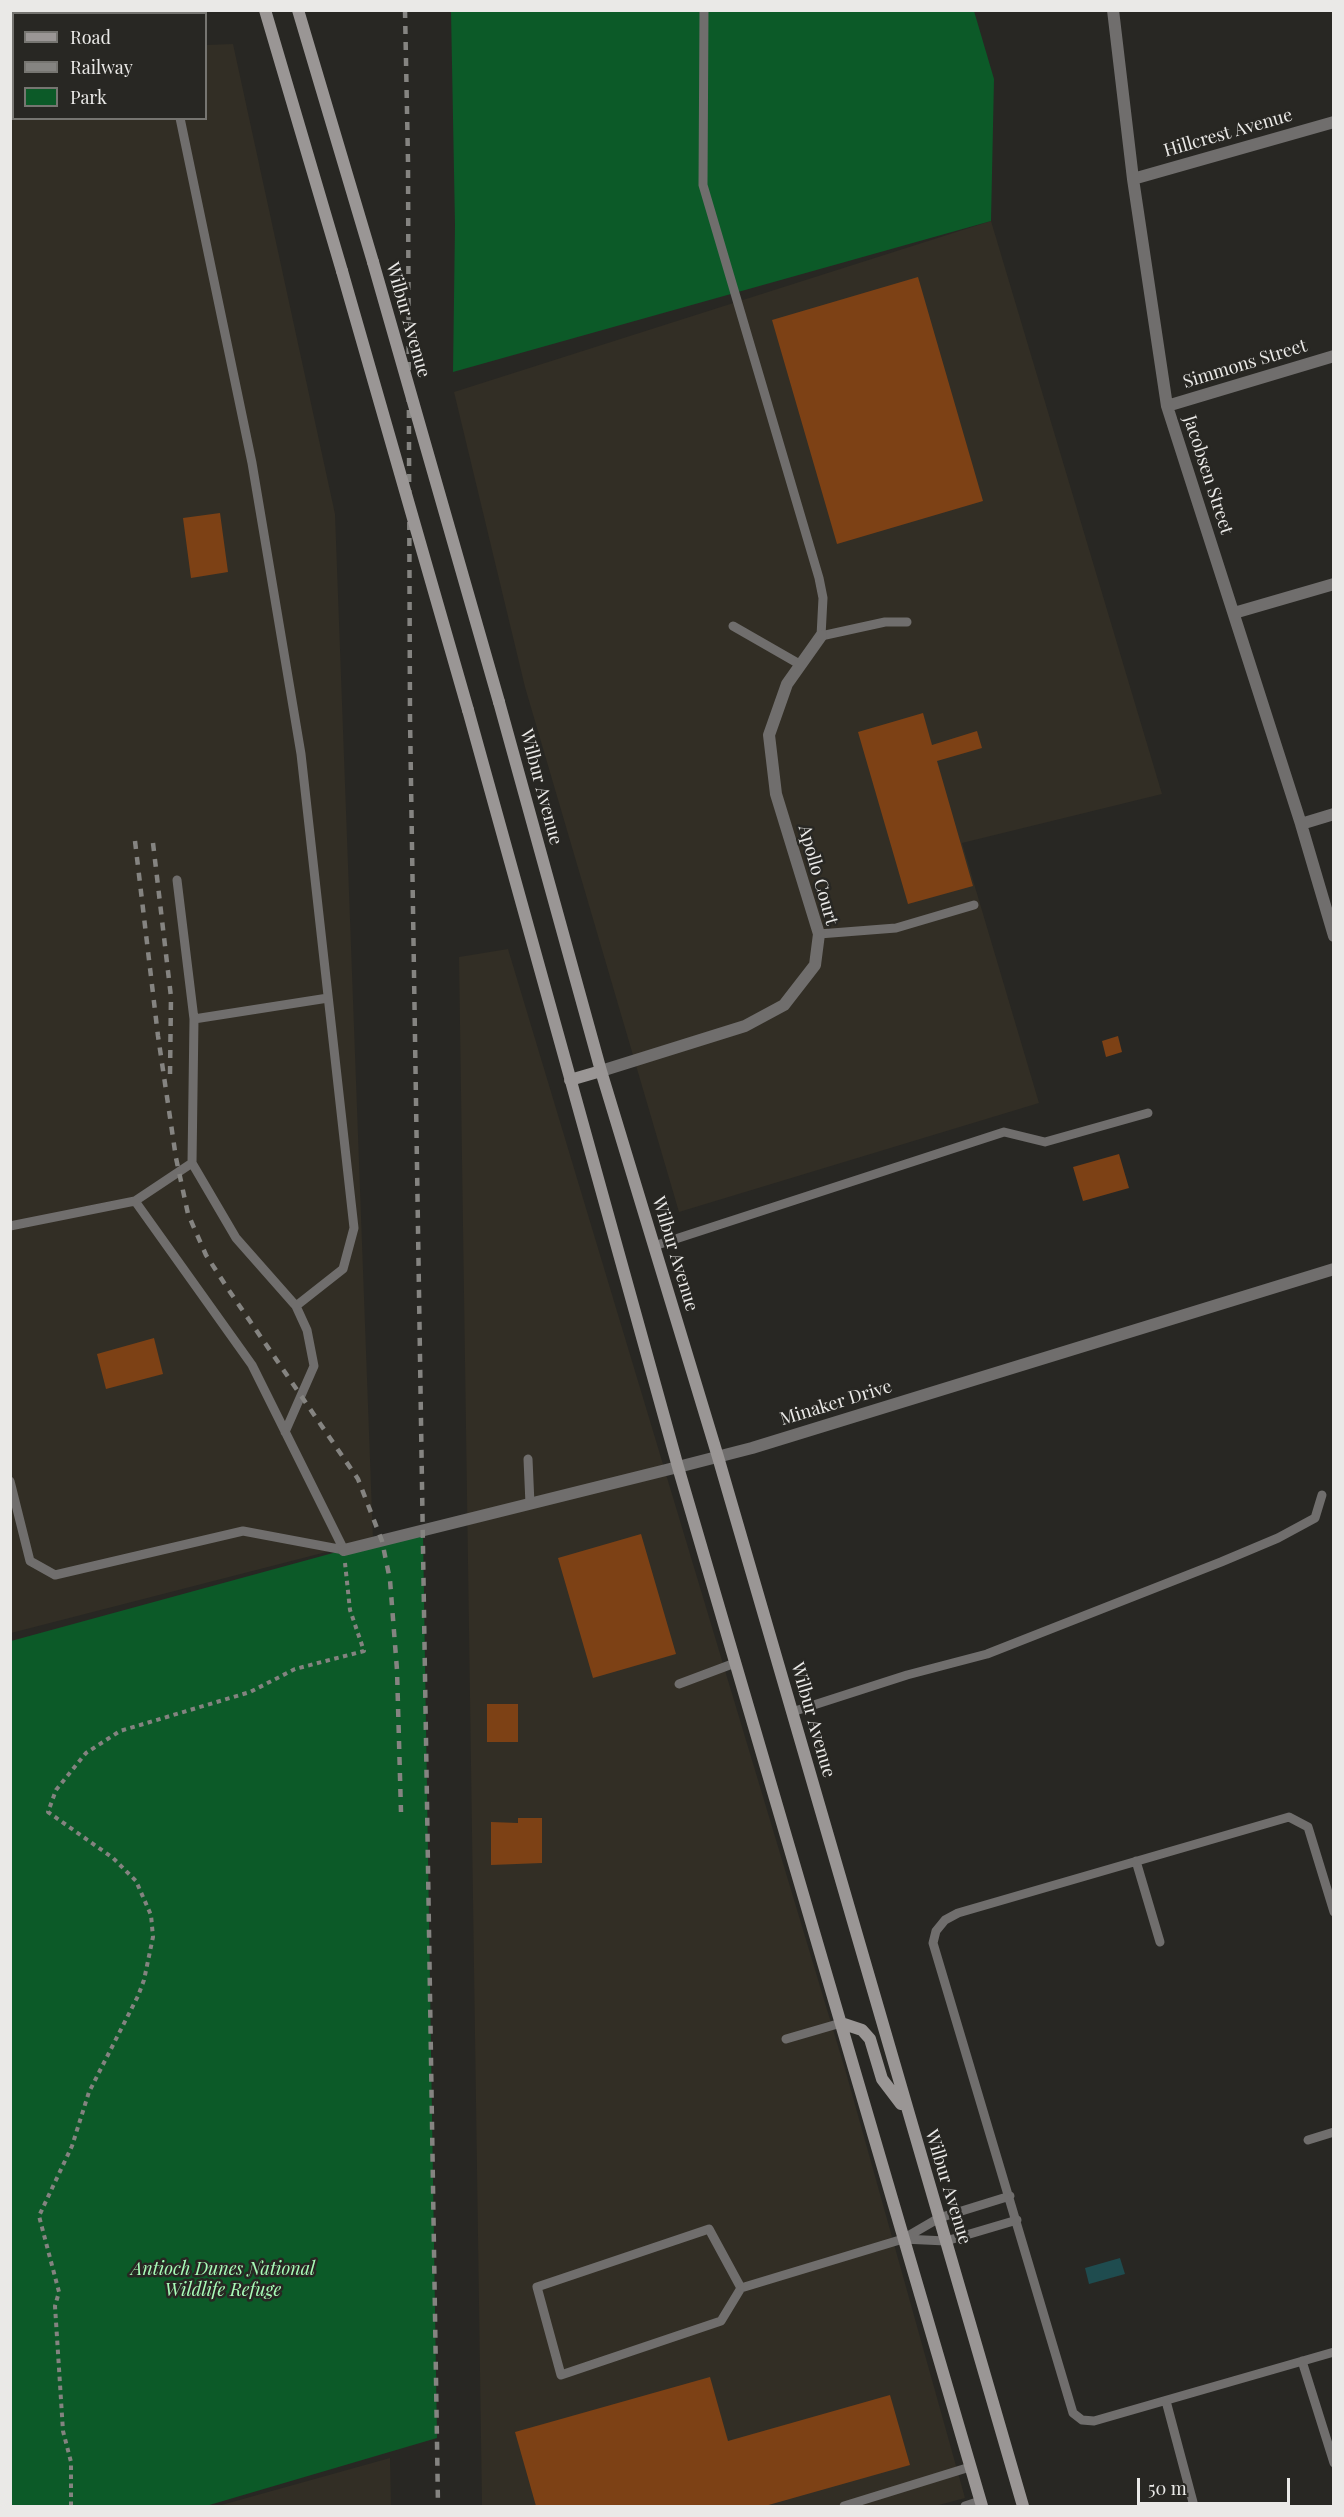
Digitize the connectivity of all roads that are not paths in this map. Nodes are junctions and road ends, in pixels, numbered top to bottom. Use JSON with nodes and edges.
{"nodes":[{"id":1,"x":265,"y":10,"type":"edge"},
{"id":2,"x":298,"y":10,"type":"edge"},
{"id":3,"x":705,"y":10,"type":"edge"},
{"id":4,"x":1113,"y":10,"type":"edge"},
{"id":5,"x":180,"y":120,"type":"edge"},
{"id":6,"x":1334,"y":122,"type":"edge"},
{"id":7,"x":1133,"y":179,"type":"junction"},
{"id":8,"x":1334,"y":356,"type":"edge"},
{"id":9,"x":1167,"y":406,"type":"junction"},
{"id":10,"x":1334,"y":584,"type":"edge"},
{"id":11,"x":1234,"y":613,"type":"junction"},
{"id":12,"x":907,"y":622,"type":"dead end"},
{"id":13,"x":733,"y":626,"type":"dead end"},
{"id":14,"x":821,"y":636,"type":"junction"},
{"id":15,"x":801,"y":665,"type":"junction"},
{"id":16,"x":1334,"y":814,"type":"edge"},
{"id":17,"x":1301,"y":824,"type":"junction"},
{"id":18,"x":177,"y":880,"type":"dead end"},
{"id":19,"x":974,"y":905,"type":"dead end"},
{"id":20,"x":819,"y":934,"type":"junction"},
{"id":21,"x":1334,"y":936,"type":"edge"},
{"id":22,"x":328,"y":998,"type":"junction"},
{"id":23,"x":194,"y":1019,"type":"junction"},
{"id":24,"x":601,"y":1071,"type":"junction"},
{"id":25,"x":570,"y":1080,"type":"junction"},
{"id":26,"x":1148,"y":1113,"type":"dead end"},
{"id":27,"x":192,"y":1163,"type":"junction"},
{"id":28,"x":135,"y":1201,"type":"junction"},
{"id":29,"x":10,"y":1227,"type":"edge"},
{"id":30,"x":654,"y":1246,"type":"junction"},
{"id":31,"x":1334,"y":1269,"type":"edge"},
{"id":32,"x":296,"y":1306,"type":"junction"},
{"id":33,"x":285,"y":1432,"type":"junction"},
{"id":34,"x":718,"y":1457,"type":"junction"},
{"id":35,"x":528,"y":1459,"type":"dead end"},
{"id":36,"x":678,"y":1467,"type":"junction"},
{"id":37,"x":10,"y":1481,"type":"edge"},
{"id":38,"x":1322,"y":1495,"type":"dead end"},
{"id":39,"x":530,"y":1504,"type":"junction"},
{"id":40,"x":344,"y":1550,"type":"junction"},
{"id":41,"x":735,"y":1663,"type":"junction"},
{"id":42,"x":679,"y":1684,"type":"dead end"},
{"id":43,"x":792,"y":1712,"type":"junction"},
{"id":44,"x":1136,"y":1861,"type":"junction"},
{"id":45,"x":1334,"y":1912,"type":"edge"},
{"id":46,"x":1160,"y":1942,"type":"dead end"},
{"id":47,"x":841,"y":2023,"type":"junction"},
{"id":48,"x":786,"y":2039,"type":"dead end"},
{"id":49,"x":906,"y":2109,"type":"junction"},
{"id":50,"x":1334,"y":2132,"type":"edge"},
{"id":51,"x":1308,"y":2140,"type":"dead end"},
{"id":52,"x":1010,"y":2196,"type":"junction"},
{"id":53,"x":939,"y":2218,"type":"junction"},
{"id":54,"x":1017,"y":2220,"type":"junction"},
{"id":55,"x":903,"y":2239,"type":"junction"},
{"id":56,"x":946,"y":2241,"type":"junction"},
{"id":57,"x":741,"y":2288,"type":"junction"},
{"id":58,"x":1334,"y":2352,"type":"edge"},
{"id":59,"x":1302,"y":2361,"type":"junction"},
{"id":60,"x":1166,"y":2401,"type":"junction"},
{"id":61,"x":1334,"y":2463,"type":"edge"},
{"id":62,"x":970,"y":2467,"type":"junction"},
{"id":63,"x":981,"y":2504,"type":"edge"},
{"id":64,"x":844,"y":2506,"type":"edge"},
{"id":65,"x":965,"y":2506,"type":"edge"},
{"id":66,"x":1023,"y":2506,"type":"edge"},
{"id":67,"x":1194,"y":2506,"type":"edge"}],
"edges":[{"from":1,"to":25,"type":"main road","bridge":true},
{"from":2,"to":24,"type":"main road","name":"Wilbur Avenue","bridge":true},
{"from":3,"to":14,"type":"lane"},
{"from":4,"to":7,"type":"street","name":"Jacobsen Street"},
{"from":5,"to":22,"type":"lane"},
{"from":6,"to":7,"type":"street","name":"Hillcrest Avenue"},
{"from":7,"to":9,"type":"street","name":"Jacobsen Street"},
{"from":8,"to":9,"type":"street","name":"Simmons Street"},
{"from":9,"to":11,"type":"street","name":"Jacobsen Street"},
{"from":10,"to":11,"type":"street"},
{"from":11,"to":17,"type":"street","name":"Jacobsen Street"},
{"from":12,"to":14,"type":"lane"},
{"from":13,"to":15,"type":"lane"},
{"from":14,"to":15,"type":"street","name":"Apollo Court"},
{"from":15,"to":20,"type":"street","name":"Apollo Court"},
{"from":16,"to":17,"type":"street"},
{"from":17,"to":21,"type":"street","name":"Jacobsen Street"},
{"from":18,"to":23,"type":"lane"},
{"from":19,"to":20,"type":"lane"},
{"from":20,"to":24,"type":"street","name":"Apollo Court"},
{"from":22,"to":23,"type":"lane"},
{"from":22,"to":32,"type":"lane"},
{"from":23,"to":27,"type":"lane"},
{"from":24,"to":25,"type":"main road"},
{"from":24,"to":30,"type":"main road","name":"Wilbur Avenue"},
{"from":25,"to":36,"type":"main road"},
{"from":26,"to":30,"type":"lane"},
{"from":27,"to":28,"type":"lane"},
{"from":27,"to":32,"type":"lane"},
{"from":28,"to":29,"type":"lane"},
{"from":28,"to":33,"type":"lane"},
{"from":30,"to":34,"type":"main road","name":"Wilbur Avenue"},
{"from":31,"to":34,"type":"street","name":"Minaker Drive"},
{"from":32,"to":33,"type":"lane"},
{"from":33,"to":40,"type":"lane"},
{"from":34,"to":36,"type":"street","name":"Minaker Drive"},
{"from":34,"to":43,"type":"main road","name":"Wilbur Avenue"},
{"from":35,"to":39,"type":"lane"},
{"from":36,"to":39,"type":"street","name":"Minaker Drive"},
{"from":36,"to":41,"type":"main road"},
{"from":37,"to":40,"type":"lane"},
{"from":38,"to":43,"type":"lane"},
{"from":39,"to":40,"type":"street","name":"Minaker Drive"},
{"from":41,"to":42,"type":"lane"},
{"from":41,"to":47,"type":"main road"},
{"from":43,"to":49,"type":"main road","name":"Wilbur Avenue"},
{"from":44,"to":45,"type":"lane"},
{"from":44,"to":46,"type":"lane"},
{"from":44,"to":52,"type":"lane"},
{"from":47,"to":48,"type":"lane"},
{"from":47,"to":49,"type":"main road"},
{"from":47,"to":55,"type":"main road"},
{"from":49,"to":53,"type":"main road","name":"Wilbur Avenue"},
{"from":50,"to":51,"type":"lane"},
{"from":52,"to":53,"type":"lane"},
{"from":52,"to":54,"type":"lane"},
{"from":53,"to":55,"type":"lane"},
{"from":53,"to":56,"type":"main road","name":"Wilbur Avenue"},
{"from":54,"to":56,"type":"lane"},
{"from":54,"to":60,"type":"lane"},
{"from":55,"to":56,"type":"lane"},
{"from":55,"to":57,"type":"lane"},
{"from":55,"to":62,"type":"main road"},
{"from":56,"to":66,"type":"main road","name":"Wilbur Avenue"},
{"from":57,"to":57,"type":"lane"},
{"from":58,"to":59,"type":"lane"},
{"from":59,"to":60,"type":"lane"},
{"from":59,"to":61,"type":"lane"},
{"from":60,"to":67,"type":"lane"},
{"from":62,"to":63,"type":"main road"},
{"from":62,"to":64,"type":"lane"},
{"from":63,"to":65,"type":"lane"}]}
